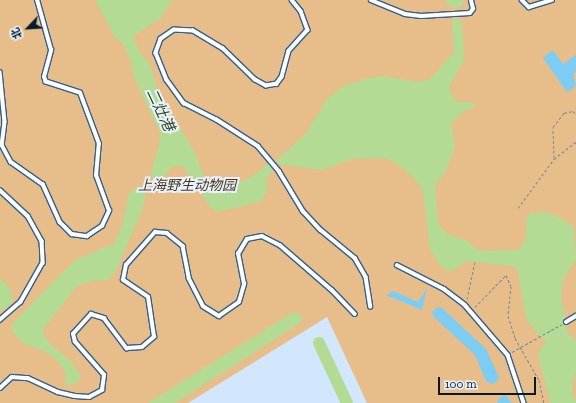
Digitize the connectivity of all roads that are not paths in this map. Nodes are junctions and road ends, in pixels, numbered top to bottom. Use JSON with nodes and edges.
{"nodes":[{"id":1,"x":37,"y":0,"type":"edge"},
{"id":2,"x":292,"y":0,"type":"edge"},
{"id":3,"x":371,"y":0,"type":"edge"},
{"id":4,"x":471,"y":0,"type":"edge"},
{"id":5,"x":522,"y":0,"type":"edge"},
{"id":6,"x":552,"y":0,"type":"edge"},
{"id":7,"x":0,"y":72,"type":"edge"},
{"id":8,"x":0,"y":190,"type":"edge"},
{"id":9,"x":397,"y":265,"type":"dead end"},
{"id":10,"x":371,"y":307,"type":"dead end"},
{"id":11,"x":356,"y":314,"type":"dead end"},
{"id":12,"x":576,"y":316,"type":"edge"},
{"id":13,"x":0,"y":320,"type":"edge"},
{"id":14,"x":566,"y":322,"type":"road end"},
{"id":15,"x":0,"y":388,"type":"edge"},
{"id":16,"x":524,"y":403,"type":"edge"}],
"edges":[{"from":1,"to":7,"type":"lane"},
{"from":2,"to":10,"type":"lane"},
{"from":3,"to":4,"type":"lane"},
{"from":5,"to":6,"type":"lane"},
{"from":8,"to":13,"type":"lane"},
{"from":9,"to":16,"type":"lane"},
{"from":11,"to":15,"type":"lane"},
{"from":12,"to":14,"type":"lane"}]}
